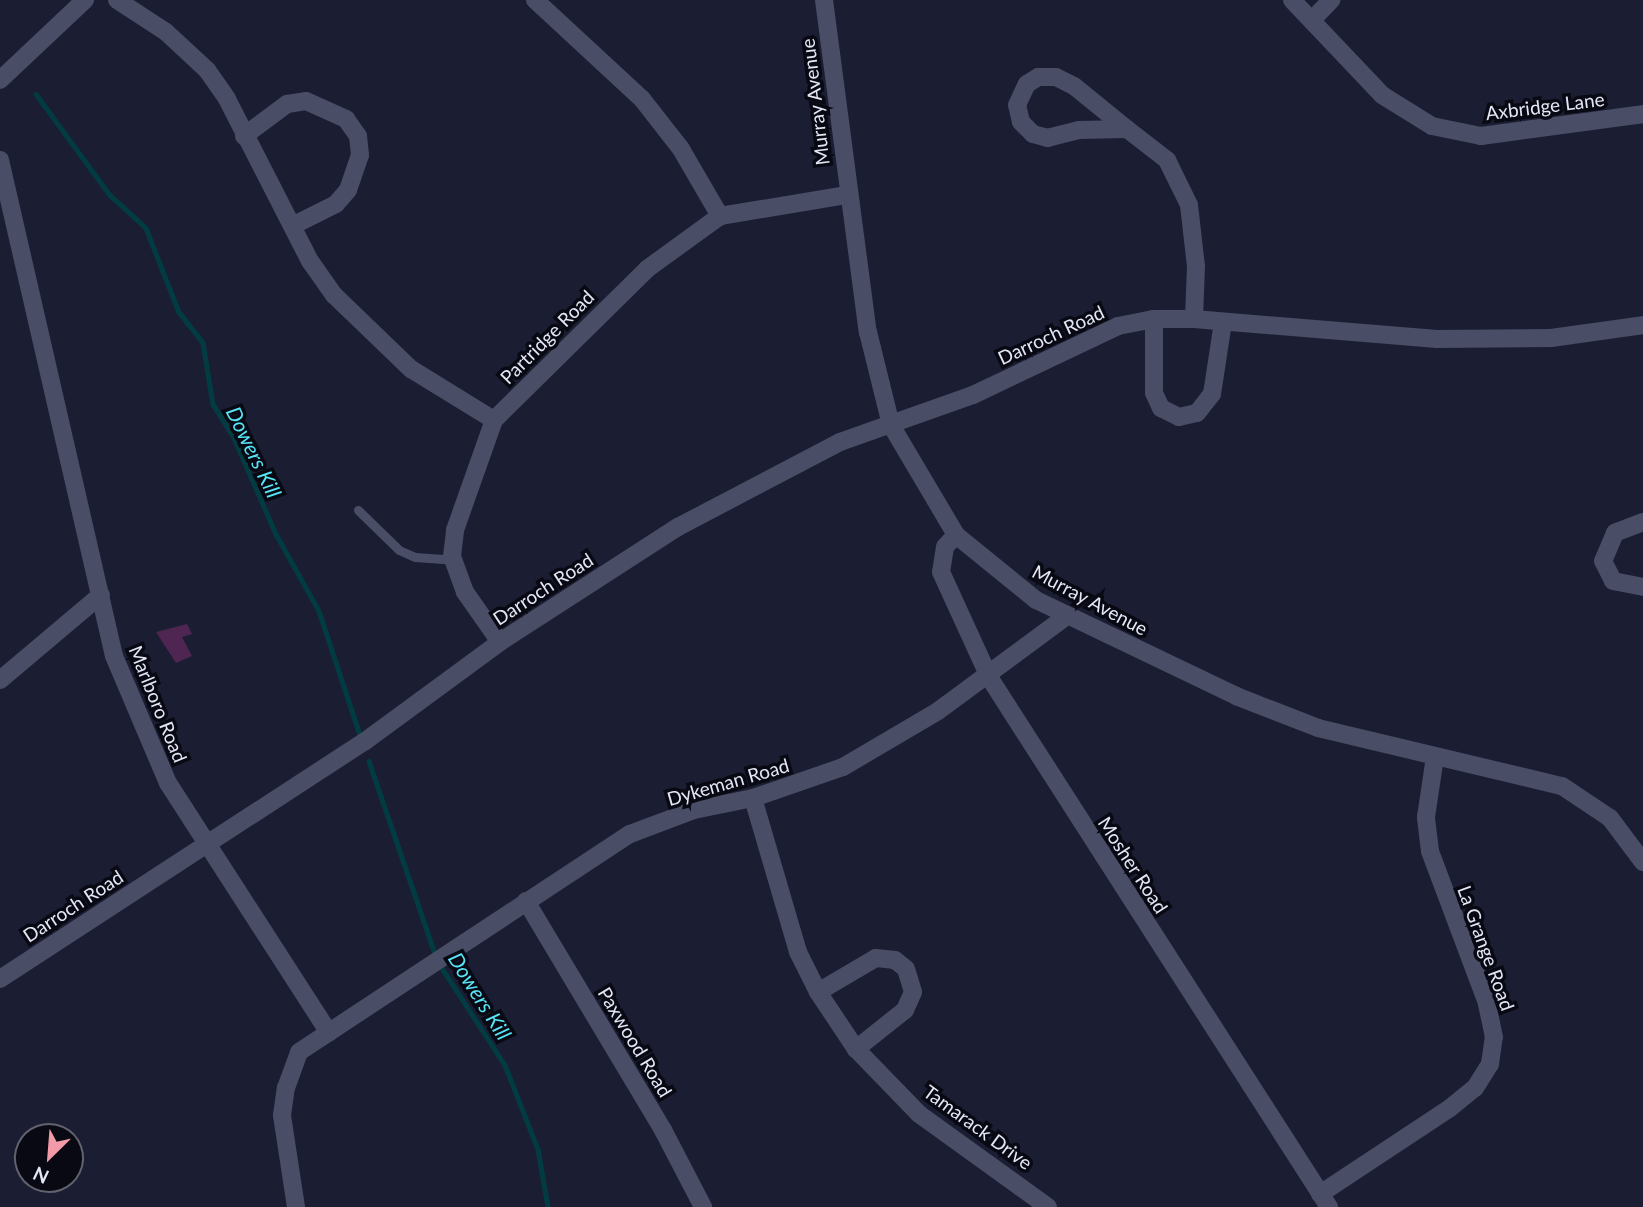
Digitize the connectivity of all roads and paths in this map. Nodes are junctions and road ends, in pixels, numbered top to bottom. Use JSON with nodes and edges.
{"nodes":[{"id":1,"x":85,"y":0,"type":"edge"},
{"id":2,"x":117,"y":0,"type":"edge"},
{"id":3,"x":535,"y":0,"type":"edge"},
{"id":4,"x":824,"y":0,"type":"edge"},
{"id":5,"x":1292,"y":0,"type":"edge"},
{"id":6,"x":1331,"y":0,"type":"edge"},
{"id":7,"x":1312,"y":20,"type":"junction"},
{"id":8,"x":0,"y":80,"type":"edge"},
{"id":9,"x":1643,"y":114,"type":"edge"},
{"id":10,"x":1127,"y":129,"type":"junction"},
{"id":11,"x":244,"y":136,"type":"junction"},
{"id":12,"x":0,"y":160,"type":"edge"},
{"id":13,"x":847,"y":195,"type":"junction"},
{"id":14,"x":720,"y":216,"type":"junction"},
{"id":15,"x":294,"y":225,"type":"junction"},
{"id":16,"x":1154,"y":319,"type":"junction"},
{"id":17,"x":1194,"y":319,"type":"junction"},
{"id":18,"x":1223,"y":322,"type":"junction"},
{"id":19,"x":1643,"y":325,"type":"edge"},
{"id":20,"x":494,"y":420,"type":"junction"},
{"id":21,"x":891,"y":425,"type":"junction"},
{"id":22,"x":358,"y":510,"type":"dead end"},
{"id":23,"x":1643,"y":522,"type":"edge"},
{"id":24,"x":956,"y":535,"type":"junction"},
{"id":25,"x":454,"y":560,"type":"junction"},
{"id":26,"x":1643,"y":587,"type":"edge"},
{"id":27,"x":101,"y":595,"type":"junction"},
{"id":28,"x":1067,"y":616,"type":"junction"},
{"id":29,"x":500,"y":642,"type":"junction"},
{"id":30,"x":989,"y":677,"type":"junction"},
{"id":31,"x":0,"y":680,"type":"edge"},
{"id":32,"x":1435,"y":758,"type":"junction"},
{"id":33,"x":753,"y":798,"type":"junction"},
{"id":34,"x":205,"y":846,"type":"junction"},
{"id":35,"x":1643,"y":862,"type":"edge"},
{"id":36,"x":526,"y":901,"type":"junction"},
{"id":37,"x":0,"y":979,"type":"edge"},
{"id":38,"x":818,"y":992,"type":"junction"},
{"id":39,"x":329,"y":1033,"type":"junction"},
{"id":40,"x":856,"y":1049,"type":"junction"},
{"id":41,"x":1324,"y":1200,"type":"edge"},
{"id":42,"x":296,"y":1207,"type":"edge"},
{"id":43,"x":703,"y":1207,"type":"edge"},
{"id":44,"x":1048,"y":1207,"type":"edge"}],
"edges":[{"from":1,"to":8,"type":"street"},
{"from":2,"to":11,"type":"street"},
{"from":3,"to":14,"type":"street"},
{"from":4,"to":13,"type":"street","name":"Murray Avenue"},
{"from":5,"to":7,"type":"street","name":"Axbridge Lane"},
{"from":6,"to":7,"type":"street"},
{"from":7,"to":9,"type":"street","name":"Axbridge Lane"},
{"from":10,"to":10,"type":"street"},
{"from":10,"to":17,"type":"street"},
{"from":11,"to":15,"type":"street"},
{"from":11,"to":15,"type":"street"},
{"from":12,"to":27,"type":"street","name":"Marlboro Road"},
{"from":13,"to":14,"type":"street","name":"Partridge Road"},
{"from":13,"to":21,"type":"street","name":"Murray Avenue"},
{"from":14,"to":20,"type":"street","name":"Partridge Road"},
{"from":15,"to":20,"type":"street"},
{"from":16,"to":17,"type":"street","name":"Darroch Road"},
{"from":16,"to":18,"type":"street"},
{"from":16,"to":21,"type":"street","name":"Darroch Road"},
{"from":17,"to":18,"type":"street","name":"Darroch Road"},
{"from":18,"to":19,"type":"street","name":"Darroch Road"},
{"from":20,"to":25,"type":"street","name":"Partridge Road"},
{"from":21,"to":24,"type":"street","name":"Murray Avenue"},
{"from":21,"to":29,"type":"street","name":"Darroch Road"},
{"from":22,"to":25,"type":"lane"},
{"from":23,"to":26,"type":"street"},
{"from":24,"to":28,"type":"street","name":"Murray Avenue"},
{"from":24,"to":30,"type":"street","name":"Mosher Road"},
{"from":25,"to":29,"type":"street","name":"Partridge Road"},
{"from":27,"to":31,"type":"street"},
{"from":27,"to":34,"type":"street","name":"Marlboro Road"},
{"from":28,"to":30,"type":"street","name":"Dykeman Road"},
{"from":28,"to":32,"type":"street","name":"Murray Avenue"},
{"from":29,"to":34,"type":"street","name":"Darroch Road"},
{"from":30,"to":33,"type":"street","name":"Dykeman Road"},
{"from":30,"to":41,"type":"street","name":"Mosher Road"},
{"from":32,"to":35,"type":"street","name":"Murray Avenue"},
{"from":32,"to":41,"type":"street","name":"La Grange Road"},
{"from":33,"to":36,"type":"street","name":"Dykeman Road"},
{"from":33,"to":38,"type":"street","name":"Tamarack Drive"},
{"from":34,"to":37,"type":"street","name":"Darroch Road"},
{"from":34,"to":39,"type":"street","name":"Marlboro Road"},
{"from":36,"to":39,"type":"street","name":"Dykeman Road"},
{"from":36,"to":43,"type":"street","name":"Paxwood Road"},
{"from":38,"to":40,"type":"street","name":"Tamarack Drive"},
{"from":38,"to":40,"type":"street"},
{"from":39,"to":42,"type":"street"},
{"from":40,"to":44,"type":"street","name":"Tamarack Drive"}]}
